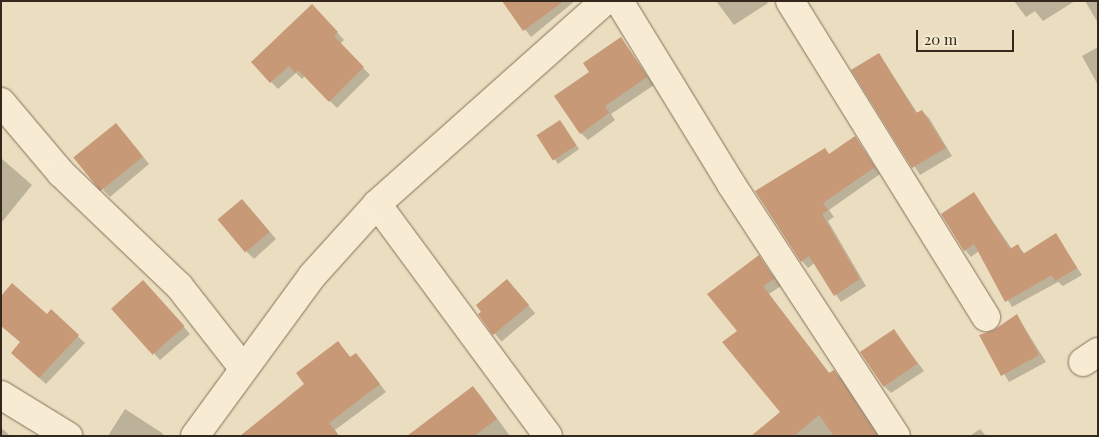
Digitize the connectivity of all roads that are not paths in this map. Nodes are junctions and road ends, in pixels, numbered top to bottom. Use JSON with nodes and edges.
{"nodes":[{"id":1,"x":605,"y":1,"type":"edge"},
{"id":2,"x":619,"y":1,"type":"edge"},
{"id":3,"x":790,"y":1,"type":"edge"},
{"id":4,"x":1,"y":102,"type":"edge"},
{"id":5,"x":377,"y":204,"type":"junction"},
{"id":6,"x":986,"y":317,"type":"dead end"},
{"id":7,"x":243,"y":368,"type":"junction"},
{"id":8,"x":1,"y":395,"type":"edge"},
{"id":9,"x":68,"y":436,"type":"edge"},
{"id":10,"x":195,"y":436,"type":"edge"},
{"id":11,"x":548,"y":436,"type":"edge"},
{"id":12,"x":896,"y":436,"type":"edge"}],
"edges":[{"from":1,"to":5,"type":"street"},
{"from":2,"to":12,"type":"street"},
{"from":3,"to":6,"type":"street"},
{"from":4,"to":7,"type":"street"},
{"from":5,"to":7,"type":"street"},
{"from":5,"to":11,"type":"street"},
{"from":7,"to":10,"type":"street"},
{"from":8,"to":9,"type":"street"}]}
